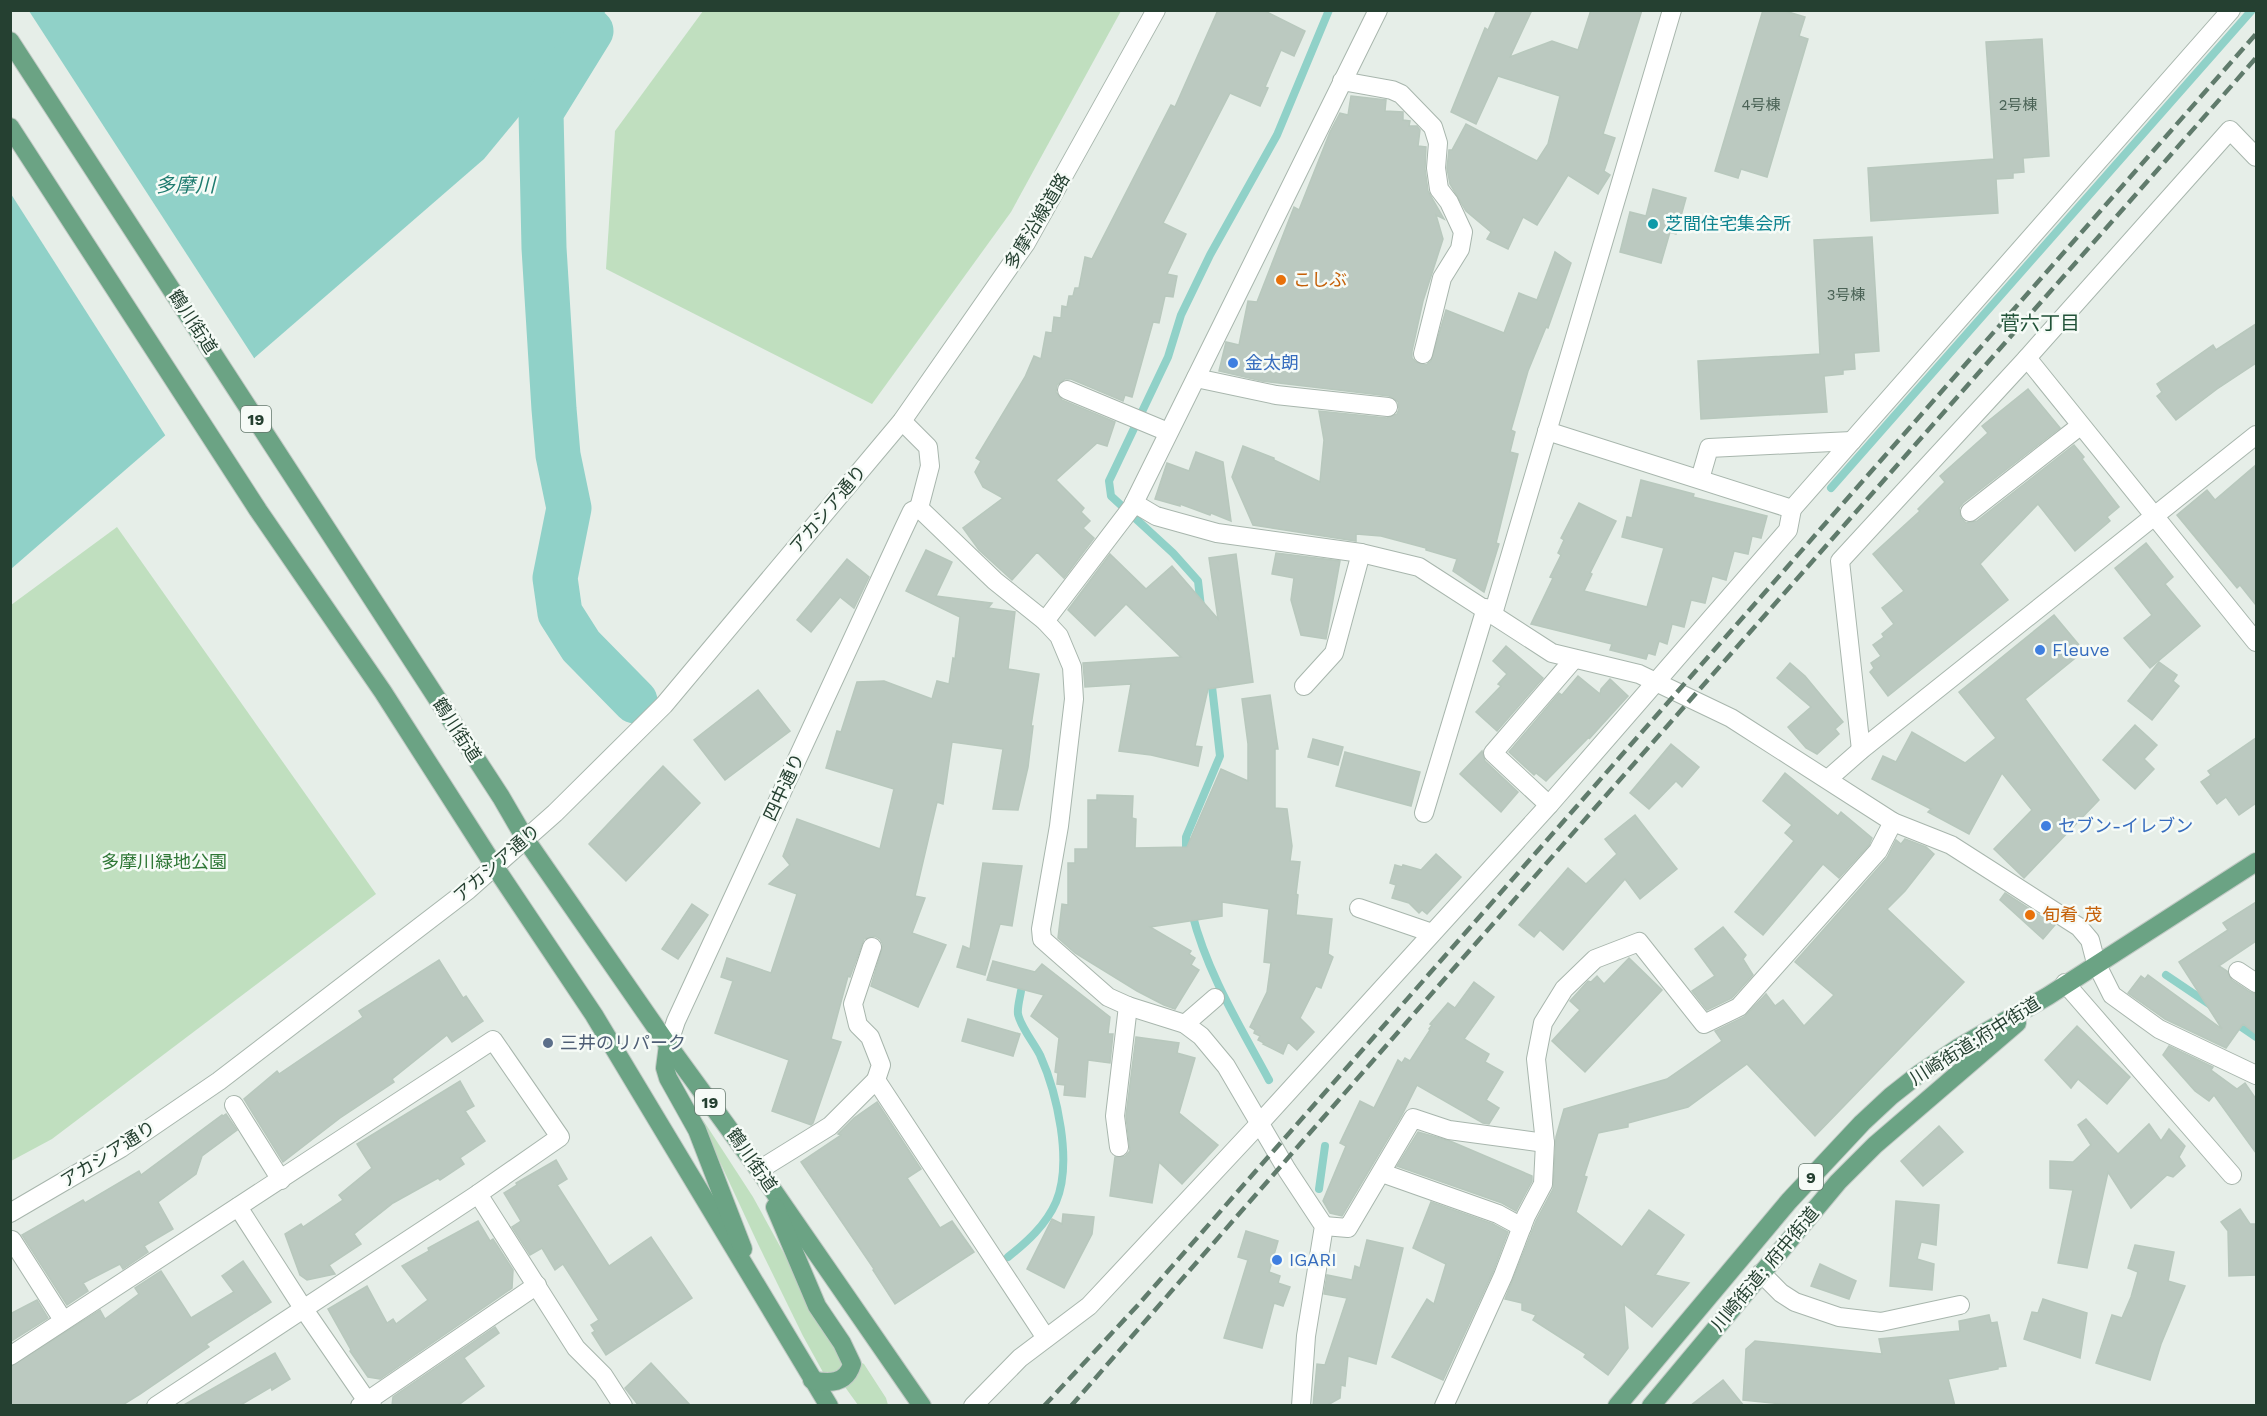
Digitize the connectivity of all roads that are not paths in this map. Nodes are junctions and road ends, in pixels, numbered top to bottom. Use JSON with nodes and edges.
{"nodes":[{"id":1,"x":1156,"y":10,"type":"edge"},
{"id":2,"x":1378,"y":10,"type":"edge"},
{"id":3,"x":1672,"y":10,"type":"edge"},
{"id":4,"x":2231,"y":10,"type":"edge"},
{"id":5,"x":10,"y":42,"type":"edge"},
{"id":6,"x":1342,"y":81,"type":"junction"},
{"id":7,"x":10,"y":127,"type":"edge"},
{"id":8,"x":2256,"y":157,"type":"edge"},
{"id":9,"x":1423,"y":354,"type":"dead end"},
{"id":10,"x":2026,"y":358,"type":"junction"},
{"id":11,"x":1196,"y":378,"type":"junction"},
{"id":12,"x":1067,"y":390,"type":"dead end"},
{"id":13,"x":1388,"y":407,"type":"dead end"},
{"id":14,"x":902,"y":422,"type":"junction"},
{"id":15,"x":2080,"y":426,"type":"junction"},
{"id":16,"x":1547,"y":431,"type":"junction"},
{"id":17,"x":1168,"y":432,"type":"junction"},
{"id":18,"x":2256,"y":435,"type":"edge"},
{"id":19,"x":1852,"y":441,"type":"junction"},
{"id":20,"x":1700,"y":479,"type":"junction"},
{"id":21,"x":921,"y":499,"type":"junction"},
{"id":22,"x":1130,"y":509,"type":"junction"},
{"id":23,"x":1792,"y":509,"type":"junction"},
{"id":24,"x":1970,"y":512,"type":"dead end"},
{"id":25,"x":2154,"y":516,"type":"junction"},
{"id":26,"x":1361,"y":553,"type":"junction"},
{"id":27,"x":1489,"y":611,"type":"junction"},
{"id":28,"x":1045,"y":621,"type":"junction"},
{"id":29,"x":2256,"y":642,"type":"edge"},
{"id":30,"x":1574,"y":659,"type":"junction"},
{"id":31,"x":1657,"y":681,"type":"junction"},
{"id":32,"x":1304,"y":686,"type":"dead end"},
{"id":33,"x":1861,"y":750,"type":"junction"},
{"id":34,"x":1828,"y":780,"type":"junction"},
{"id":35,"x":1549,"y":805,"type":"junction"},
{"id":36,"x":1424,"y":813,"type":"dead end"},
{"id":37,"x":1893,"y":822,"type":"junction"},
{"id":38,"x":526,"y":840,"type":"junction"},
{"id":39,"x":2256,"y":862,"type":"edge"},
{"id":40,"x":495,"y":867,"type":"junction"},
{"id":41,"x":1359,"y":908,"type":"dead end"},
{"id":42,"x":1432,"y":933,"type":"junction"},
{"id":43,"x":872,"y":947,"type":"dead end"},
{"id":44,"x":2096,"y":963,"type":"junction"},
{"id":45,"x":2238,"y":971,"type":"dead end"},
{"id":46,"x":2256,"y":982,"type":"edge"},
{"id":47,"x":2065,"y":983,"type":"junction"},
{"id":48,"x":2048,"y":996,"type":"junction"},
{"id":49,"x":1215,"y":998,"type":"dead end"},
{"id":50,"x":1128,"y":1006,"type":"junction"},
{"id":51,"x":1185,"y":1024,"type":"junction"},
{"id":52,"x":668,"y":1045,"type":"junction"},
{"id":53,"x":2256,"y":1075,"type":"edge"},
{"id":54,"x":876,"y":1080,"type":"junction"},
{"id":55,"x":234,"y":1105,"type":"dead end"},
{"id":56,"x":1259,"y":1124,"type":"junction"},
{"id":57,"x":1545,"y":1143,"type":"junction"},
{"id":58,"x":1119,"y":1147,"type":"dead end"},
{"id":59,"x":759,"y":1170,"type":"junction"},
{"id":60,"x":1382,"y":1173,"type":"junction"},
{"id":61,"x":2232,"y":1175,"type":"dead end"},
{"id":62,"x":281,"y":1180,"type":"junction"},
{"id":63,"x":478,"y":1194,"type":"junction"},
{"id":64,"x":238,"y":1207,"type":"junction"},
{"id":65,"x":10,"y":1213,"type":"edge"},
{"id":66,"x":1324,"y":1226,"type":"junction"},
{"id":67,"x":1522,"y":1227,"type":"junction"},
{"id":68,"x":12,"y":1240,"type":"dead end"},
{"id":69,"x":1761,"y":1273,"type":"junction"},
{"id":70,"x":537,"y":1285,"type":"junction"},
{"id":71,"x":763,"y":1298,"type":"junction"},
{"id":72,"x":1960,"y":1305,"type":"dead end"},
{"id":73,"x":303,"y":1308,"type":"junction"},
{"id":74,"x":63,"y":1320,"type":"junction"},
{"id":75,"x":1046,"y":1338,"type":"junction"},
{"id":76,"x":10,"y":1356,"type":"edge"},
{"id":77,"x":812,"y":1380,"type":"junction"},
{"id":78,"x":366,"y":1404,"type":"edge"},
{"id":79,"x":156,"y":1406,"type":"edge"},
{"id":80,"x":623,"y":1406,"type":"edge"},
{"id":81,"x":829,"y":1406,"type":"edge"},
{"id":82,"x":922,"y":1406,"type":"edge"},
{"id":83,"x":974,"y":1406,"type":"edge"},
{"id":84,"x":1301,"y":1406,"type":"edge"},
{"id":85,"x":1444,"y":1406,"type":"edge"},
{"id":86,"x":1617,"y":1406,"type":"edge"},
{"id":87,"x":1651,"y":1406,"type":"edge"}],
"edges":[{"from":1,"to":14,"type":"street","name":"多摩沿線道路"},
{"from":2,"to":6,"type":"street"},
{"from":3,"to":16,"type":"street"},
{"from":4,"to":19,"type":"street"},
{"from":5,"to":38,"type":"main road","name":"鶴川街道","number":"19"},
{"from":6,"to":9,"type":"street"},
{"from":6,"to":11,"type":"street"},
{"from":7,"to":40,"type":"main road","number":"19"},
{"from":8,"to":10,"type":"street"},
{"from":10,"to":15,"type":"street"},
{"from":10,"to":33,"type":"street"},
{"from":11,"to":13,"type":"street"},
{"from":11,"to":17,"type":"street"},
{"from":12,"to":17,"type":"street"},
{"from":14,"to":21,"type":"street"},
{"from":14,"to":38,"type":"street","name":"アカシア通り"},
{"from":15,"to":24,"type":"street"},
{"from":15,"to":25,"type":"street"},
{"from":16,"to":20,"type":"street"},
{"from":16,"to":27,"type":"street"},
{"from":17,"to":22,"type":"street"},
{"from":18,"to":25,"type":"street"},
{"from":19,"to":20,"type":"street"},
{"from":19,"to":23,"type":"street"},
{"from":20,"to":23,"type":"street"},
{"from":21,"to":28,"type":"street"},
{"from":21,"to":52,"type":"street","name":"四中通り"},
{"from":22,"to":26,"type":"street"},
{"from":22,"to":28,"type":"street"},
{"from":23,"to":31,"type":"street"},
{"from":25,"to":29,"type":"street"},
{"from":25,"to":33,"type":"street"},
{"from":26,"to":27,"type":"street"},
{"from":26,"to":32,"type":"street"},
{"from":27,"to":30,"type":"street"},
{"from":27,"to":36,"type":"street"},
{"from":28,"to":50,"type":"street"},
{"from":30,"to":31,"type":"street"},
{"from":30,"to":35,"type":"street"},
{"from":31,"to":34,"type":"street"},
{"from":31,"to":35,"type":"street"},
{"from":33,"to":34,"type":"street"},
{"from":34,"to":37,"type":"street"},
{"from":35,"to":42,"type":"street"},
{"from":37,"to":44,"type":"street"},
{"from":37,"to":57,"type":"street"},
{"from":38,"to":40,"type":"street","name":"アカシア通り"},
{"from":38,"to":52,"type":"main road","name":"鶴川街道","number":"19"},
{"from":39,"to":44,"type":"main road","name":"川崎街道;府中街道","number":"9"},
{"from":40,"to":65,"type":"street","name":"アカシア通り"},
{"from":40,"to":71,"type":"main road","number":"19"},
{"from":41,"to":42,"type":"street"},
{"from":42,"to":56,"type":"street"},
{"from":43,"to":54,"type":"street"},
{"from":44,"to":47,"type":"main road","name":"川崎街道;府中街道","number":"9"},
{"from":44,"to":53,"type":"street"},
{"from":45,"to":46,"type":"street"},
{"from":47,"to":48,"type":"main road","name":"川崎街道;府中街道","number":"9"},
{"from":47,"to":61,"type":"street"},
{"from":48,"to":69,"type":"main road","name":"川崎街道; 府中街道","number":"9"},
{"from":48,"to":86,"type":"main road","name":"川崎街道;府中街道","number":"9"},
{"from":49,"to":51,"type":"street"},
{"from":50,"to":51,"type":"street"},
{"from":50,"to":58,"type":"street"},
{"from":51,"to":56,"type":"street"},
{"from":52,"to":59,"type":"main road","name":"鶴川街道","number":"19"},
{"from":52,"to":71,"type":"main road","number":"19"},
{"from":54,"to":59,"type":"street"},
{"from":54,"to":75,"type":"street"},
{"from":55,"to":62,"type":"street"},
{"from":56,"to":66,"type":"street"},
{"from":56,"to":75,"type":"street"},
{"from":57,"to":60,"type":"street"},
{"from":57,"to":67,"type":"street"},
{"from":59,"to":77,"type":"main road","number":"19"},
{"from":59,"to":82,"type":"main road","name":"鶴川街道","number":"19"},
{"from":60,"to":66,"type":"street"},
{"from":60,"to":67,"type":"street"},
{"from":62,"to":63,"type":"street"},
{"from":62,"to":64,"type":"street"},
{"from":63,"to":70,"type":"street"},
{"from":63,"to":73,"type":"street"},
{"from":64,"to":73,"type":"street"},
{"from":64,"to":74,"type":"street"},
{"from":66,"to":84,"type":"street"},
{"from":67,"to":85,"type":"street"},
{"from":68,"to":74,"type":"street"},
{"from":69,"to":72,"type":"street"},
{"from":69,"to":87,"type":"main road","name":"川崎街道; 府中街道","number":"9"},
{"from":70,"to":78,"type":"street"},
{"from":70,"to":80,"type":"street"},
{"from":71,"to":77,"type":"main road","number":"19"},
{"from":73,"to":78,"type":"street"},
{"from":73,"to":79,"type":"street"},
{"from":74,"to":76,"type":"street"},
{"from":75,"to":83,"type":"street"},
{"from":77,"to":81,"type":"main road","number":"19"}]}
